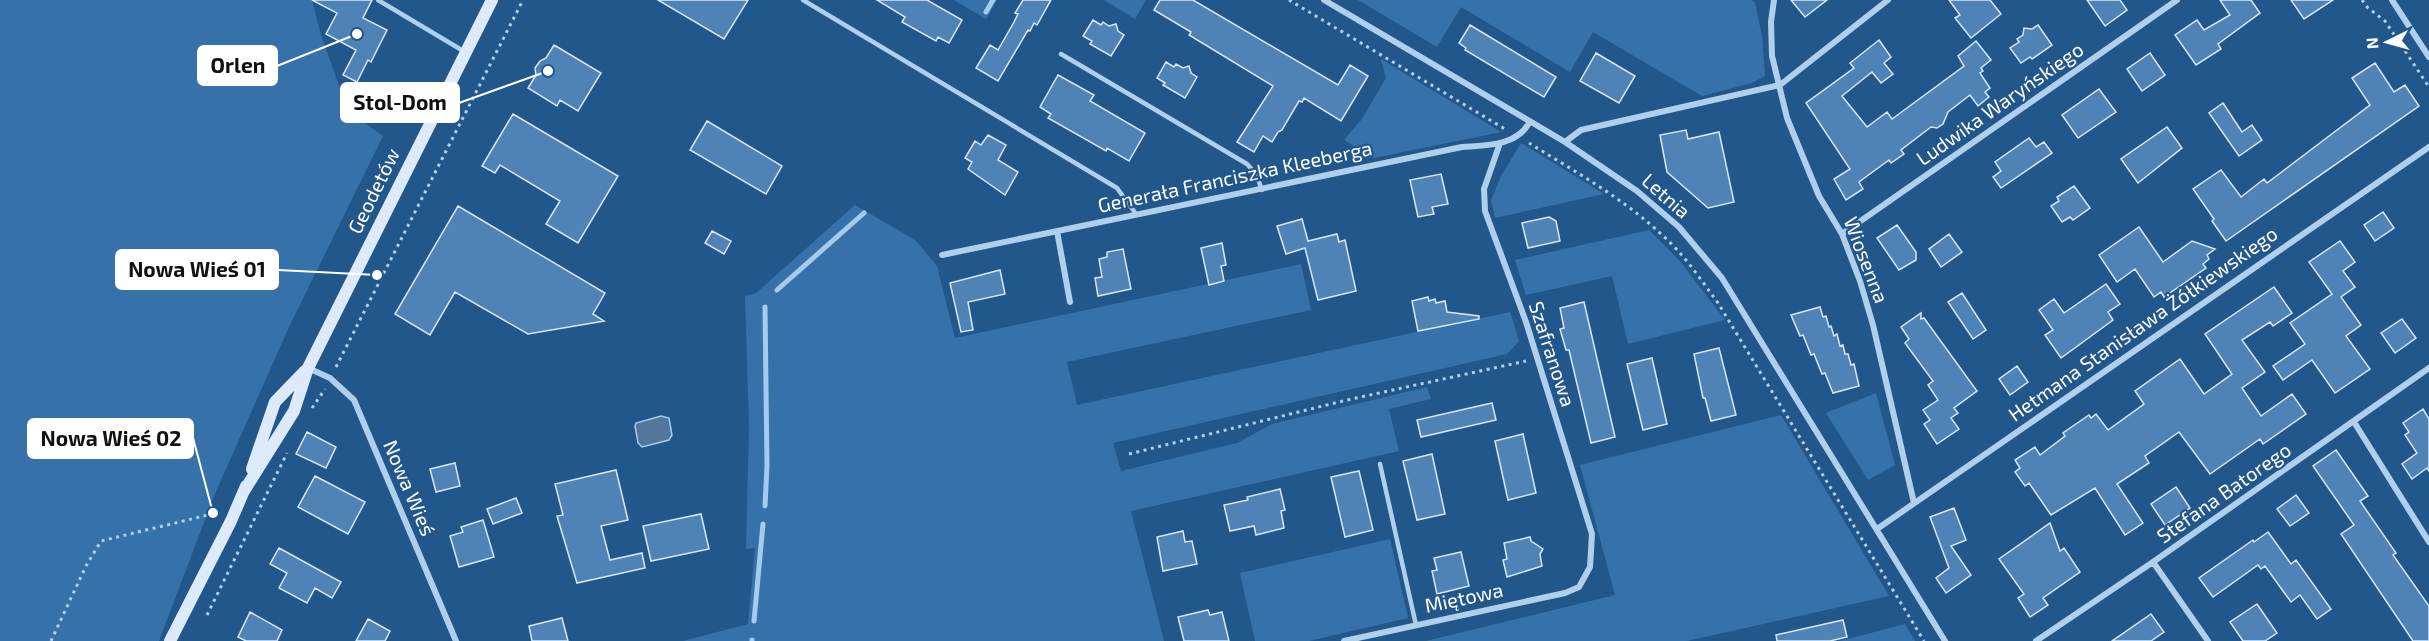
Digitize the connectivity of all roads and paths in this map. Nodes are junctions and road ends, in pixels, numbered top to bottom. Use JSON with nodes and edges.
{"nodes":[{"id":1,"x":378,"y":0,"type":"edge"},
{"id":2,"x":492,"y":0,"type":"edge"},
{"id":3,"x":523,"y":0,"type":"edge"},
{"id":4,"x":803,"y":0,"type":"edge"},
{"id":5,"x":1289,"y":0,"type":"edge"},
{"id":6,"x":1324,"y":0,"type":"edge"},
{"id":7,"x":1773,"y":0,"type":"edge"},
{"id":8,"x":1888,"y":0,"type":"edge"},
{"id":9,"x":2177,"y":0,"type":"edge"},
{"id":10,"x":2362,"y":0,"type":"edge"},
{"id":11,"x":2392,"y":0,"type":"edge"},
{"id":12,"x":465,"y":52,"type":"junction"},
{"id":13,"x":1061,"y":54,"type":"dead end"},
{"id":14,"x":2429,"y":57,"type":"edge"},
{"id":15,"x":1780,"y":85,"type":"junction"},
{"id":16,"x":2429,"y":87,"type":"edge"},
{"id":17,"x":1529,"y":123,"type":"junction"},
{"id":18,"x":1518,"y":137,"type":"junction"},
{"id":19,"x":1566,"y":142,"type":"junction"},
{"id":20,"x":1500,"y":143,"type":"junction"},
{"id":21,"x":2429,"y":147,"type":"edge"},
{"id":22,"x":1262,"y":189,"type":"junction"},
{"id":23,"x":1136,"y":214,"type":"junction"},
{"id":24,"x":1057,"y":231,"type":"junction"},
{"id":25,"x":1842,"y":234,"type":"junction"},
{"id":26,"x":942,"y":255,"type":"dead end"},
{"id":27,"x":1070,"y":302,"type":"dead end"},
{"id":28,"x":1537,"y":359,"type":"junction"},
{"id":29,"x":308,"y":368,"type":"junction"},
{"id":30,"x":2429,"y":368,"type":"edge"},
{"id":31,"x":330,"y":378,"type":"junction"},
{"id":32,"x":311,"y":410,"type":"dead end"},
{"id":33,"x":2354,"y":422,"type":"junction"},
{"id":34,"x":291,"y":446,"type":"dead end"},
{"id":35,"x":1129,"y":454,"type":"dead end"},
{"id":36,"x":1380,"y":464,"type":"dead end"},
{"id":37,"x":244,"y":491,"type":"junction"},
{"id":38,"x":1914,"y":503,"type":"junction"},
{"id":39,"x":208,"y":515,"type":"dead end"},
{"id":40,"x":1877,"y":529,"type":"junction"},
{"id":41,"x":2429,"y":542,"type":"edge"},
{"id":42,"x":2153,"y":562,"type":"junction"},
{"id":43,"x":1584,"y":577,"type":"joint"},
{"id":44,"x":207,"y":615,"type":"dead end"},
{"id":45,"x":1416,"y":625,"type":"junction"},
{"id":46,"x":51,"y":641,"type":"edge"},
{"id":47,"x":170,"y":641,"type":"edge"},
{"id":48,"x":456,"y":641,"type":"edge"},
{"id":49,"x":1344,"y":641,"type":"edge"},
{"id":50,"x":1924,"y":641,"type":"edge"},
{"id":51,"x":1945,"y":641,"type":"edge"},
{"id":52,"x":2036,"y":641,"type":"edge"},
{"id":53,"x":2208,"y":641,"type":"edge"}],
"edges":[{"from":1,"to":12,"type":"lane"},
{"from":2,"to":12,"type":"main road","name":"Geodetów"},
{"from":3,"to":31,"type":"path"},
{"from":4,"to":23,"type":"lane"},
{"from":5,"to":18,"type":"path"},
{"from":6,"to":17,"type":"street","name":"Letnia"},
{"from":7,"to":15,"type":"street","name":"Wiosenna"},
{"from":8,"to":15,"type":"street"},
{"from":9,"to":25,"type":"street","name":"Ludwika Waryńskiego"},
{"from":10,"to":16,"type":"path"},
{"from":11,"to":14,"type":"street"},
{"from":12,"to":29,"type":"main road","name":"Geodetów"},
{"from":13,"to":22,"type":"lane"},
{"from":15,"to":19,"type":"street"},
{"from":15,"to":25,"type":"street","name":"Wiosenna"},
{"from":17,"to":18,"type":"street"},
{"from":17,"to":19,"type":"street","name":"Letnia"},
{"from":18,"to":20,"type":"street","name":"Generała Franciszka Kleeberga"},
{"from":18,"to":50,"type":"path"},
{"from":19,"to":40,"type":"street","name":"Letnia"},
{"from":20,"to":22,"type":"street","name":"Generała Franciszka Kleeberga"},
{"from":20,"to":28,"type":"street","name":"Szafranowa"},
{"from":21,"to":38,"type":"street","name":"Hetmana Stanisława Żółkiewskiego"},
{"from":22,"to":23,"type":"street","name":"Generała Franciszka Kleeberga"},
{"from":23,"to":24,"type":"street","name":"Generała Franciszka Kleeberga"},
{"from":24,"to":26,"type":"street","name":"Generała Franciszka Kleeberga"},
{"from":24,"to":27,"type":"street"},
{"from":25,"to":38,"type":"street","name":"Wiosenna"},
{"from":28,"to":35,"type":"path"},
{"from":28,"to":43,"type":"street","name":"Szafranowa"},
{"from":29,"to":31,"type":"street","name":"Nowa Wieś"},
{"from":29,"to":37,"type":"main road","name":"Geodetów"},
{"from":29,"to":37,"type":"main road","name":"Geodetów"},
{"from":30,"to":33,"type":"street","name":"Stefana Batorego"},
{"from":31,"to":32,"type":"path"},
{"from":31,"to":48,"type":"street","name":"Nowa Wieś"},
{"from":33,"to":41,"type":"street"},
{"from":33,"to":42,"type":"street","name":"Stefana Batorego"},
{"from":34,"to":44,"type":"path"},
{"from":36,"to":45,"type":"lane"},
{"from":37,"to":47,"type":"main road","name":"Geodetów"},
{"from":38,"to":40,"type":"street","name":"Hetmana Stanisława Żółkiewskiego"},
{"from":39,"to":46,"type":"path"},
{"from":40,"to":51,"type":"street"},
{"from":42,"to":52,"type":"street","name":"Stefana Batorego"},
{"from":42,"to":53,"type":"street"},
{"from":43,"to":45,"type":"street","name":"Miętowa"},
{"from":45,"to":49,"type":"street","name":"Miętowa"}]}
